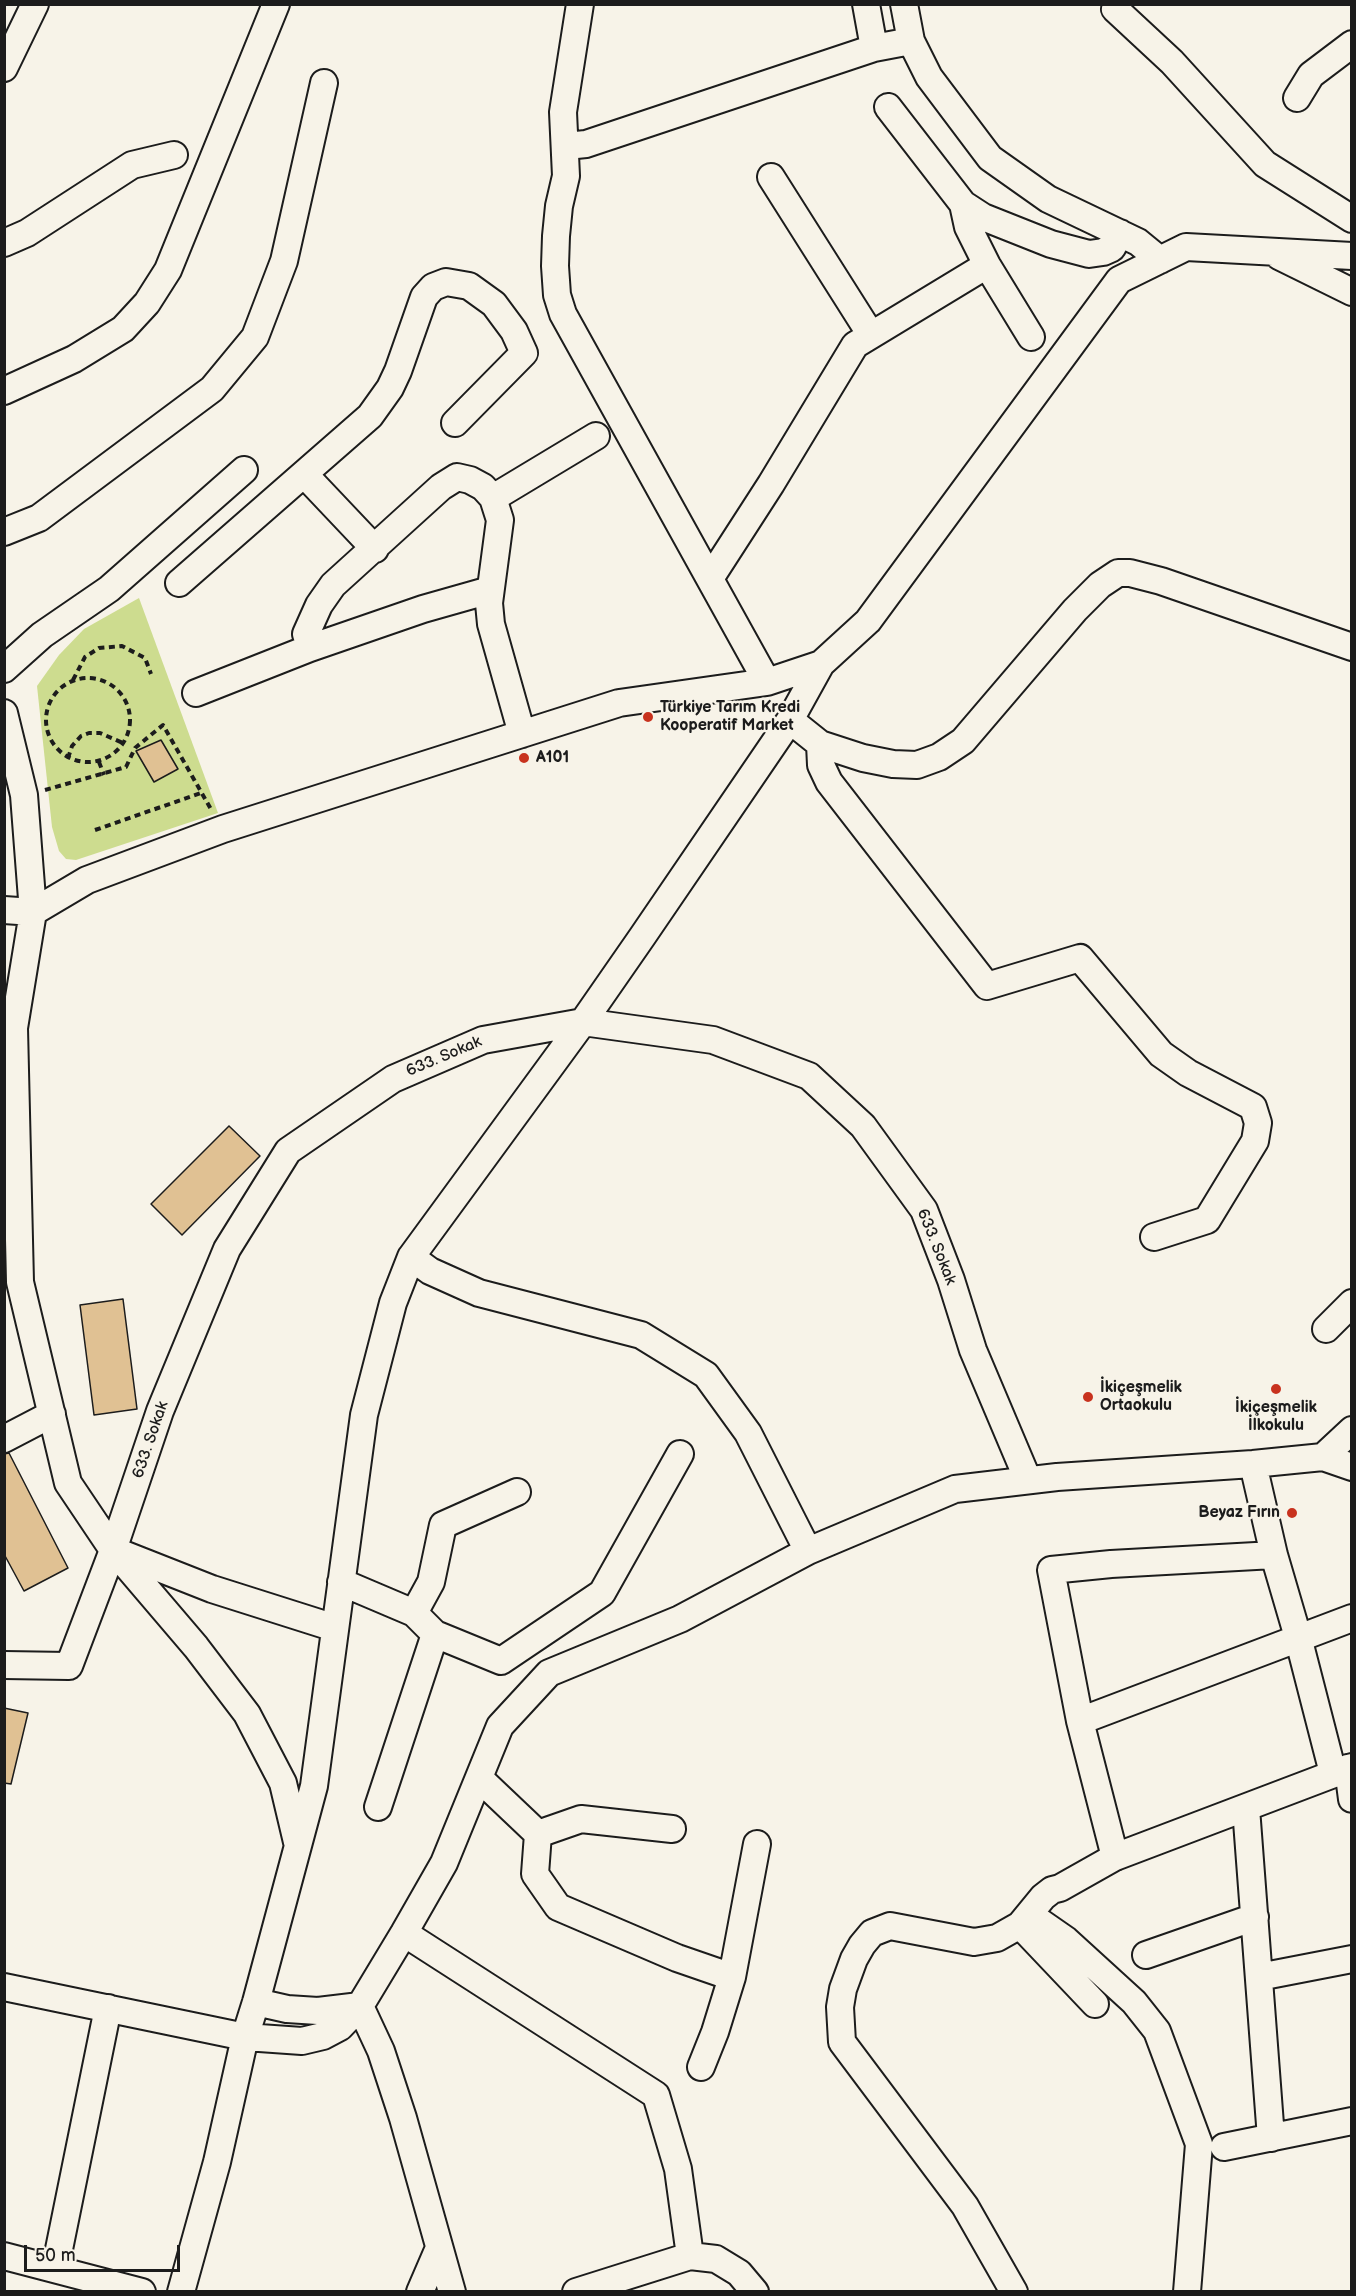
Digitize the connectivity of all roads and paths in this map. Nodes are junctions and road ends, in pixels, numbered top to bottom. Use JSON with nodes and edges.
{"nodes":[{"id":1,"x":35,"y":4,"type":"edge"},
{"id":2,"x":276,"y":4,"type":"edge"},
{"id":3,"x":580,"y":4,"type":"edge"},
{"id":4,"x":866,"y":4,"type":"edge"},
{"id":5,"x":904,"y":4,"type":"edge"},
{"id":6,"x":1117,"y":4,"type":"edge"},
{"id":7,"x":911,"y":41,"type":"junction"},
{"id":8,"x":1352,"y":44,"type":"edge"},
{"id":9,"x":874,"y":48,"type":"junction"},
{"id":10,"x":4,"y":68,"type":"edge"},
{"id":11,"x":324,"y":83,"type":"dead end"},
{"id":12,"x":1297,"y":98,"type":"dead end"},
{"id":13,"x":888,"y":107,"type":"dead end"},
{"id":14,"x":566,"y":146,"type":"junction"},
{"id":15,"x":174,"y":155,"type":"dead end"},
{"id":16,"x":771,"y":177,"type":"dead end"},
{"id":17,"x":963,"y":204,"type":"junction"},
{"id":18,"x":1352,"y":219,"type":"edge"},
{"id":19,"x":1120,"y":233,"type":"junction"},
{"id":20,"x":4,"y":243,"type":"edge"},
{"id":21,"x":1270,"y":252,"type":"junction"},
{"id":22,"x":1352,"y":256,"type":"edge"},
{"id":23,"x":1160,"y":260,"type":"junction"},
{"id":24,"x":987,"y":266,"type":"junction"},
{"id":25,"x":1352,"y":292,"type":"edge"},
{"id":26,"x":871,"y":335,"type":"junction"},
{"id":27,"x":1031,"y":337,"type":"dead end"},
{"id":28,"x":4,"y":391,"type":"edge"},
{"id":29,"x":454,"y":423,"type":"dead end"},
{"id":30,"x":596,"y":436,"type":"dead end"},
{"id":31,"x":244,"y":470,"type":"dead end"},
{"id":32,"x":304,"y":474,"type":"junction"},
{"id":33,"x":493,"y":498,"type":"junction"},
{"id":34,"x":4,"y":532,"type":"edge"},
{"id":35,"x":375,"y":549,"type":"junction"},
{"id":36,"x":711,"y":577,"type":"junction"},
{"id":37,"x":179,"y":584,"type":"dead end"},
{"id":38,"x":490,"y":590,"type":"junction"},
{"id":39,"x":1352,"y":646,"type":"edge"},
{"id":40,"x":310,"y":648,"type":"junction"},
{"id":41,"x":821,"y":664,"type":"junction"},
{"id":42,"x":4,"y":669,"type":"edge"},
{"id":43,"x":151,"y":674,"type":"dead end"},
{"id":44,"x":73,"y":680,"type":"junction"},
{"id":45,"x":767,"y":682,"type":"junction"},
{"id":46,"x":196,"y":693,"type":"dead end"},
{"id":47,"x":4,"y":713,"type":"edge"},
{"id":48,"x":790,"y":720,"type":"junction"},
{"id":49,"x":522,"y":734,"type":"junction"},
{"id":50,"x":123,"y":742,"type":"junction"},
{"id":51,"x":820,"y":744,"type":"junction"},
{"id":52,"x":68,"y":758,"type":"junction"},
{"id":53,"x":99,"y":761,"type":"junction"},
{"id":54,"x":104,"y":775,"type":"junction"},
{"id":55,"x":201,"y":793,"type":"junction"},
{"id":56,"x":24,"y":795,"type":"junction"},
{"id":57,"x":223,"y":829,"type":"junction"},
{"id":58,"x":94,"y":830,"type":"dead end"},
{"id":59,"x":4,"y":910,"type":"edge"},
{"id":60,"x":33,"y":912,"type":"junction"},
{"id":61,"x":583,"y":1022,"type":"junction"},
{"id":62,"x":1154,"y":1237,"type":"dead end"},
{"id":63,"x":411,"y":1257,"type":"junction"},
{"id":64,"x":12,"y":1280,"type":"edge"},
{"id":65,"x":1352,"y":1304,"type":"edge"},
{"id":66,"x":1326,"y":1329,"type":"dead end"},
{"id":67,"x":52,"y":1414,"type":"junction"},
{"id":68,"x":1352,"y":1430,"type":"edge"},
{"id":69,"x":4,"y":1439,"type":"edge"},
{"id":70,"x":680,"y":1454,"type":"dead end"},
{"id":71,"x":1323,"y":1457,"type":"junction"},
{"id":72,"x":1253,"y":1464,"type":"junction"},
{"id":73,"x":1352,"y":1467,"type":"edge"},
{"id":74,"x":1028,"y":1480,"type":"junction"},
{"id":75,"x":517,"y":1492,"type":"dead end"},
{"id":76,"x":113,"y":1550,"type":"junction"},
{"id":77,"x":808,"y":1551,"type":"junction"},
{"id":78,"x":1274,"y":1555,"type":"junction"},
{"id":79,"x":341,"y":1582,"type":"junction"},
{"id":80,"x":414,"y":1613,"type":"junction"},
{"id":81,"x":1352,"y":1618,"type":"edge"},
{"id":82,"x":335,"y":1628,"type":"junction"},
{"id":83,"x":435,"y":1634,"type":"junction"},
{"id":84,"x":1298,"y":1636,"type":"junction"},
{"id":85,"x":4,"y":1665,"type":"edge"},
{"id":86,"x":1080,"y":1721,"type":"junction"},
{"id":87,"x":1344,"y":1769,"type":"edge"},
{"id":88,"x":479,"y":1778,"type":"junction"},
{"id":89,"x":1352,"y":1799,"type":"edge"},
{"id":90,"x":378,"y":1807,"type":"dead end"},
{"id":91,"x":1246,"y":1808,"type":"junction"},
{"id":92,"x":672,"y":1829,"type":"dead end"},
{"id":93,"x":538,"y":1834,"type":"junction"},
{"id":94,"x":298,"y":1844,"type":"junction"},
{"id":95,"x":757,"y":1844,"type":"dead end"},
{"id":96,"x":1115,"y":1857,"type":"junction"},
{"id":97,"x":1255,"y":1917,"type":"junction"},
{"id":98,"x":1025,"y":1920,"type":"junction"},
{"id":99,"x":404,"y":1934,"type":"junction"},
{"id":100,"x":1146,"y":1955,"type":"dead end"},
{"id":101,"x":1352,"y":1959,"type":"edge"},
{"id":102,"x":732,"y":1977,"type":"junction"},
{"id":103,"x":1259,"y":1977,"type":"junction"},
{"id":104,"x":4,"y":1987,"type":"edge"},
{"id":105,"x":256,"y":2002,"type":"junction"},
{"id":106,"x":1095,"y":2004,"type":"dead end"},
{"id":107,"x":360,"y":2006,"type":"junction"},
{"id":108,"x":108,"y":2008,"type":"junction"},
{"id":109,"x":245,"y":2037,"type":"junction"},
{"id":110,"x":701,"y":2067,"type":"dead end"},
{"id":111,"x":1352,"y":2121,"type":"edge"},
{"id":112,"x":1272,"y":2138,"type":"junction"},
{"id":113,"x":1224,"y":2147,"type":"dead end"},
{"id":114,"x":439,"y":2248,"type":"junction"},
{"id":115,"x":4,"y":2256,"type":"edge"},
{"id":116,"x":690,"y":2256,"type":"junction"},
{"id":117,"x":55,"y":2269,"type":"junction"},
{"id":118,"x":142,"y":2292,"type":"edge"},
{"id":119,"x":181,"y":2292,"type":"edge"},
{"id":120,"x":420,"y":2292,"type":"edge"},
{"id":121,"x":452,"y":2292,"type":"edge"},
{"id":122,"x":576,"y":2292,"type":"edge"},
{"id":123,"x":755,"y":2292,"type":"edge"},
{"id":124,"x":1014,"y":2292,"type":"edge"},
{"id":125,"x":1186,"y":2292,"type":"edge"}],
"edges":[{"from":1,"to":10,"type":"street"},
{"from":2,"to":28,"type":"street"},
{"from":3,"to":14,"type":"street"},
{"from":4,"to":9,"type":"street"},
{"from":5,"to":7,"type":"street"},
{"from":6,"to":18,"type":"street"},
{"from":7,"to":9,"type":"street"},
{"from":7,"to":19,"type":"street"},
{"from":8,"to":12,"type":"street"},
{"from":9,"to":14,"type":"street"},
{"from":11,"to":34,"type":"street"},
{"from":13,"to":17,"type":"street"},
{"from":14,"to":36,"type":"street"},
{"from":15,"to":20,"type":"street"},
{"from":16,"to":26,"type":"street"},
{"from":17,"to":19,"type":"street"},
{"from":17,"to":24,"type":"street"},
{"from":19,"to":23,"type":"street"},
{"from":21,"to":22,"type":"street"},
{"from":21,"to":23,"type":"street"},
{"from":21,"to":25,"type":"street"},
{"from":23,"to":41,"type":"street"},
{"from":24,"to":26,"type":"street"},
{"from":24,"to":27,"type":"street"},
{"from":26,"to":36,"type":"street"},
{"from":29,"to":32,"type":"street"},
{"from":30,"to":33,"type":"street"},
{"from":31,"to":42,"type":"street"},
{"from":32,"to":35,"type":"street"},
{"from":32,"to":37,"type":"street"},
{"from":33,"to":35,"type":"street"},
{"from":33,"to":38,"type":"street"},
{"from":35,"to":40,"type":"street"},
{"from":36,"to":45,"type":"street"},
{"from":38,"to":40,"type":"street"},
{"from":38,"to":49,"type":"street"},
{"from":39,"to":51,"type":"street"},
{"from":40,"to":46,"type":"street"},
{"from":41,"to":45,"type":"street"},
{"from":41,"to":48,"type":"street"},
{"from":43,"to":44,"type":"path"},
{"from":44,"to":50,"type":"path"},
{"from":44,"to":52,"type":"path"},
{"from":45,"to":49,"type":"street"},
{"from":47,"to":56,"type":"street"},
{"from":48,"to":51,"type":"street"},
{"from":48,"to":61,"type":"street"},
{"from":49,"to":57,"type":"street"},
{"from":50,"to":52,"type":"path"},
{"from":50,"to":53,"type":"path"},
{"from":51,"to":62,"type":"street"},
{"from":52,"to":53,"type":"path"},
{"from":53,"to":54,"type":"path"},
{"from":54,"to":55,"type":"path"},
{"from":54,"to":56,"type":"path"},
{"from":55,"to":57,"type":"path"},
{"from":55,"to":58,"type":"path"},
{"from":56,"to":60,"type":"street"},
{"from":57,"to":60,"type":"street"},
{"from":59,"to":60,"type":"street"},
{"from":60,"to":64,"type":"street"},
{"from":61,"to":63,"type":"street"},
{"from":61,"to":74,"type":"street","name":"633. Sokak"},
{"from":61,"to":76,"type":"street","name":"633. Sokak"},
{"from":63,"to":77,"type":"street"},
{"from":63,"to":79,"type":"street"},
{"from":64,"to":67,"type":"street"},
{"from":65,"to":66,"type":"street"},
{"from":67,"to":69,"type":"street"},
{"from":67,"to":76,"type":"street"},
{"from":68,"to":71,"type":"street"},
{"from":70,"to":83,"type":"street"},
{"from":71,"to":72,"type":"street"},
{"from":71,"to":73,"type":"street"},
{"from":72,"to":74,"type":"street"},
{"from":72,"to":78,"type":"street"},
{"from":74,"to":77,"type":"street"},
{"from":75,"to":80,"type":"street"},
{"from":76,"to":82,"type":"street"},
{"from":76,"to":85,"type":"street","name":"633. Sokak"},
{"from":76,"to":94,"type":"street"},
{"from":77,"to":88,"type":"street"},
{"from":78,"to":84,"type":"street"},
{"from":78,"to":86,"type":"street"},
{"from":79,"to":80,"type":"street"},
{"from":79,"to":82,"type":"street"},
{"from":80,"to":83,"type":"street"},
{"from":81,"to":84,"type":"street"},
{"from":82,"to":94,"type":"street"},
{"from":83,"to":90,"type":"street"},
{"from":84,"to":86,"type":"street"},
{"from":84,"to":87,"type":"street"},
{"from":86,"to":96,"type":"street"},
{"from":87,"to":89,"type":"street"},
{"from":87,"to":91,"type":"street"},
{"from":88,"to":93,"type":"street"},
{"from":88,"to":99,"type":"street"},
{"from":91,"to":96,"type":"street"},
{"from":91,"to":97,"type":"street"},
{"from":92,"to":93,"type":"street"},
{"from":93,"to":102,"type":"street"},
{"from":94,"to":105,"type":"street"},
{"from":95,"to":102,"type":"street"},
{"from":96,"to":98,"type":"street"},
{"from":97,"to":100,"type":"street"},
{"from":97,"to":103,"type":"street"},
{"from":98,"to":106,"type":"street"},
{"from":98,"to":124,"type":"street"},
{"from":98,"to":125,"type":"street"},
{"from":99,"to":107,"type":"street"},
{"from":99,"to":116,"type":"street"},
{"from":101,"to":103,"type":"street"},
{"from":102,"to":110,"type":"street"},
{"from":103,"to":112,"type":"street"},
{"from":104,"to":108,"type":"street"},
{"from":105,"to":107,"type":"street"},
{"from":105,"to":109,"type":"street"},
{"from":107,"to":109,"type":"street"},
{"from":107,"to":114,"type":"street"},
{"from":108,"to":109,"type":"street"},
{"from":108,"to":117,"type":"street"},
{"from":109,"to":119,"type":"street"},
{"from":111,"to":112,"type":"street"},
{"from":112,"to":113,"type":"street"},
{"from":114,"to":120,"type":"street"},
{"from":114,"to":121,"type":"street"},
{"from":115,"to":117,"type":"street"},
{"from":116,"to":122,"type":"street"},
{"from":116,"to":123,"type":"street"},
{"from":117,"to":118,"type":"street"}]}
